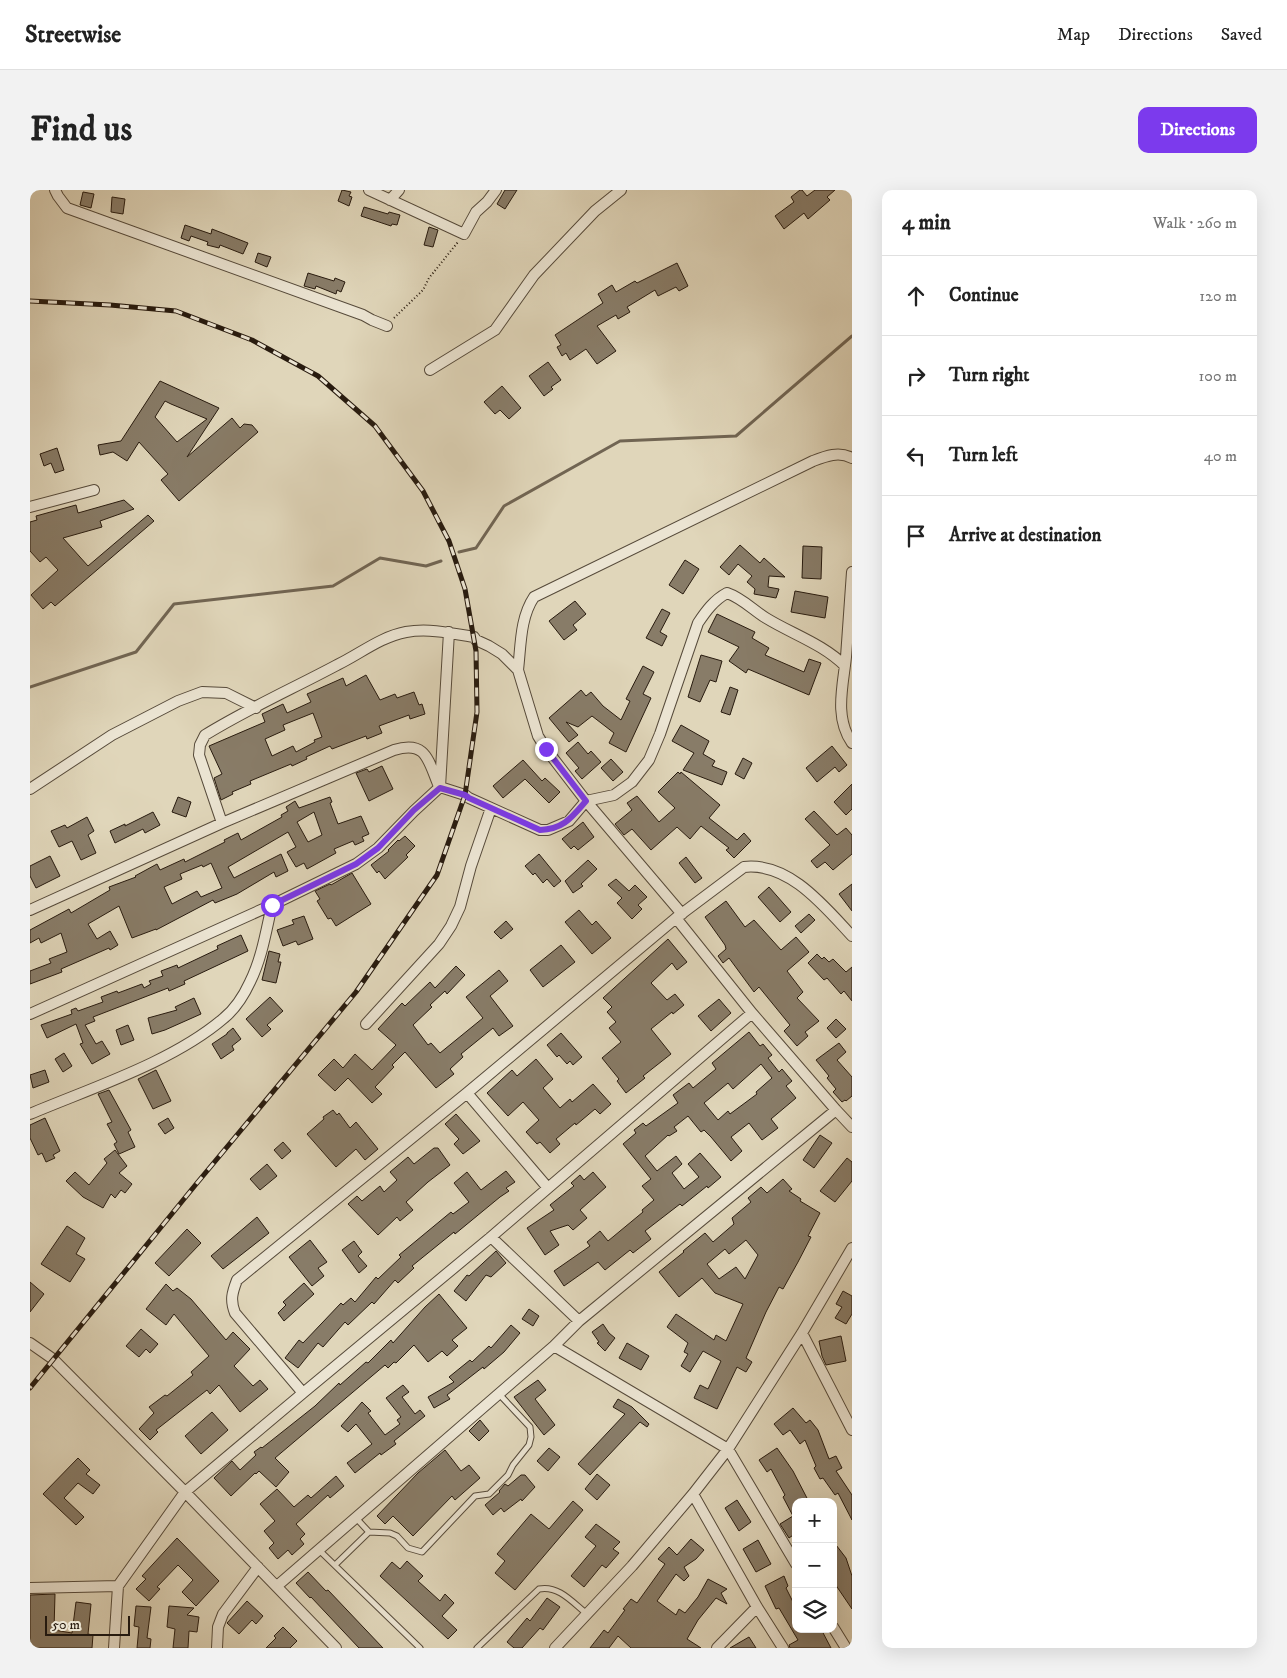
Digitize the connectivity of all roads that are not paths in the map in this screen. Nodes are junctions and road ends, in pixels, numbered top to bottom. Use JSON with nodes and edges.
{"nodes":[{"id":1,"x":55,"y":190,"type":"edge"},
{"id":2,"x":369,"y":190,"type":"edge"},
{"id":3,"x":398,"y":190,"type":"edge"},
{"id":4,"x":496,"y":190,"type":"edge"},
{"id":5,"x":621,"y":190,"type":"edge"},
{"id":6,"x":390,"y":200,"type":"junction"},
{"id":7,"x":387,"y":326,"type":"road end"},
{"id":8,"x":430,"y":370,"type":"dead end"},
{"id":9,"x":852,"y":458,"type":"edge"},
{"id":10,"x":94,"y":490,"type":"dead end"},
{"id":11,"x":30,"y":507,"type":"edge"},
{"id":12,"x":852,"y":572,"type":"edge"},
{"id":13,"x":449,"y":632,"type":"junction"},
{"id":14,"x":845,"y":666,"type":"junction"},
{"id":15,"x":518,"y":670,"type":"junction"},
{"id":16,"x":256,"y":708,"type":"junction"},
{"id":17,"x":852,"y":743,"type":"edge"},
{"id":18,"x":440,"y":788,"type":"junction"},
{"id":19,"x":30,"y":789,"type":"edge"},
{"id":20,"x":586,"y":801,"type":"junction"},
{"id":21,"x":491,"y":808,"type":"junction"},
{"id":22,"x":222,"y":823,"type":"junction"},
{"id":23,"x":272,"y":905,"type":"junction"},
{"id":24,"x":30,"y":910,"type":"edge"},
{"id":25,"x":679,"y":916,"type":"junction"},
{"id":26,"x":852,"y":936,"type":"edge"},
{"id":27,"x":752,"y":1013,"type":"junction"},
{"id":28,"x":30,"y":1014,"type":"edge"},
{"id":29,"x":366,"y":1024,"type":"dead end"},
{"id":30,"x":467,"y":1093,"type":"junction"},
{"id":31,"x":836,"y":1110,"type":"junction"},
{"id":32,"x":30,"y":1114,"type":"edge"},
{"id":33,"x":852,"y":1127,"type":"edge"},
{"id":34,"x":548,"y":1188,"type":"junction"},
{"id":35,"x":491,"y":1237,"type":"junction"},
{"id":36,"x":852,"y":1248,"type":"edge"},
{"id":37,"x":579,"y":1321,"type":"junction"},
{"id":38,"x":802,"y":1333,"type":"junction"},
{"id":39,"x":30,"y":1343,"type":"edge"},
{"id":40,"x":554,"y":1346,"type":"junction"},
{"id":41,"x":303,"y":1393,"type":"junction"},
{"id":42,"x":499,"y":1394,"type":"junction"},
{"id":43,"x":852,"y":1430,"type":"edge"},
{"id":44,"x":728,"y":1449,"type":"junction"},
{"id":45,"x":186,"y":1492,"type":"junction"},
{"id":46,"x":693,"y":1494,"type":"junction"},
{"id":47,"x":356,"y":1518,"type":"junction"},
{"id":48,"x":369,"y":1532,"type":"junction"},
{"id":49,"x":319,"y":1550,"type":"junction"},
{"id":50,"x":792,"y":1557,"type":"edge"},
{"id":51,"x":334,"y":1565,"type":"junction"},
{"id":52,"x":258,"y":1567,"type":"junction"},
{"id":53,"x":118,"y":1586,"type":"junction"},
{"id":54,"x":277,"y":1586,"type":"junction"},
{"id":55,"x":30,"y":1588,"type":"edge"},
{"id":56,"x":757,"y":1607,"type":"junction"},
{"id":57,"x":587,"y":1614,"type":"junction"},
{"id":58,"x":837,"y":1633,"type":"edge"},
{"id":59,"x":114,"y":1648,"type":"edge"},
{"id":60,"x":216,"y":1648,"type":"edge"},
{"id":61,"x":336,"y":1648,"type":"edge"},
{"id":62,"x":420,"y":1648,"type":"edge"},
{"id":63,"x":477,"y":1648,"type":"edge"},
{"id":64,"x":555,"y":1648,"type":"edge"},
{"id":65,"x":717,"y":1648,"type":"edge"},
{"id":66,"x":783,"y":1648,"type":"edge"},
{"id":67,"x":846,"y":1648,"type":"edge"}],
"edges":[{"from":1,"to":7,"type":"street"},
{"from":2,"to":6,"type":"street"},
{"from":3,"to":6,"type":"street"},
{"from":4,"to":6,"type":"street"},
{"from":5,"to":8,"type":"street"},
{"from":9,"to":15,"type":"street"},
{"from":10,"to":11,"type":"street"},
{"from":12,"to":14,"type":"street"},
{"from":13,"to":15,"type":"street"},
{"from":13,"to":16,"type":"street"},
{"from":13,"to":18,"type":"street"},
{"from":14,"to":17,"type":"street"},
{"from":14,"to":20,"type":"street"},
{"from":15,"to":20,"type":"street"},
{"from":16,"to":19,"type":"street"},
{"from":16,"to":22,"type":"street"},
{"from":18,"to":21,"type":"street"},
{"from":18,"to":22,"type":"street"},
{"from":18,"to":23,"type":"street"},
{"from":20,"to":21,"type":"street"},
{"from":20,"to":25,"type":"street"},
{"from":21,"to":29,"type":"street"},
{"from":22,"to":24,"type":"street"},
{"from":23,"to":28,"type":"street"},
{"from":23,"to":32,"type":"street"},
{"from":25,"to":26,"type":"street"},
{"from":25,"to":27,"type":"street"},
{"from":25,"to":30,"type":"street"},
{"from":27,"to":31,"type":"street"},
{"from":27,"to":34,"type":"street"},
{"from":30,"to":34,"type":"street"},
{"from":30,"to":41,"type":"street"},
{"from":31,"to":33,"type":"street"},
{"from":31,"to":37,"type":"street"},
{"from":34,"to":35,"type":"street"},
{"from":35,"to":37,"type":"street"},
{"from":35,"to":41,"type":"street"},
{"from":36,"to":38,"type":"street"},
{"from":37,"to":40,"type":"street"},
{"from":38,"to":43,"type":"street"},
{"from":38,"to":44,"type":"street"},
{"from":39,"to":45,"type":"street"},
{"from":40,"to":42,"type":"street"},
{"from":40,"to":44,"type":"street"},
{"from":41,"to":45,"type":"street"},
{"from":42,"to":47,"type":"street"},
{"from":42,"to":48,"type":"lane"},
{"from":44,"to":46,"type":"street"},
{"from":44,"to":50,"type":"street"},
{"from":45,"to":52,"type":"street"},
{"from":45,"to":53,"type":"street"},
{"from":46,"to":56,"type":"street"},
{"from":46,"to":57,"type":"street"},
{"from":47,"to":48,"type":"lane"},
{"from":47,"to":49,"type":"street"},
{"from":48,"to":51,"type":"lane"},
{"from":49,"to":51,"type":"lane"},
{"from":49,"to":54,"type":"street"},
{"from":51,"to":62,"type":"lane"},
{"from":52,"to":54,"type":"street"},
{"from":52,"to":60,"type":"street"},
{"from":53,"to":55,"type":"street"},
{"from":53,"to":59,"type":"street"},
{"from":54,"to":61,"type":"street"},
{"from":56,"to":65,"type":"street"},
{"from":56,"to":66,"type":"street"},
{"from":57,"to":63,"type":"lane"},
{"from":57,"to":64,"type":"street"},
{"from":58,"to":67,"type":"street"}]}
